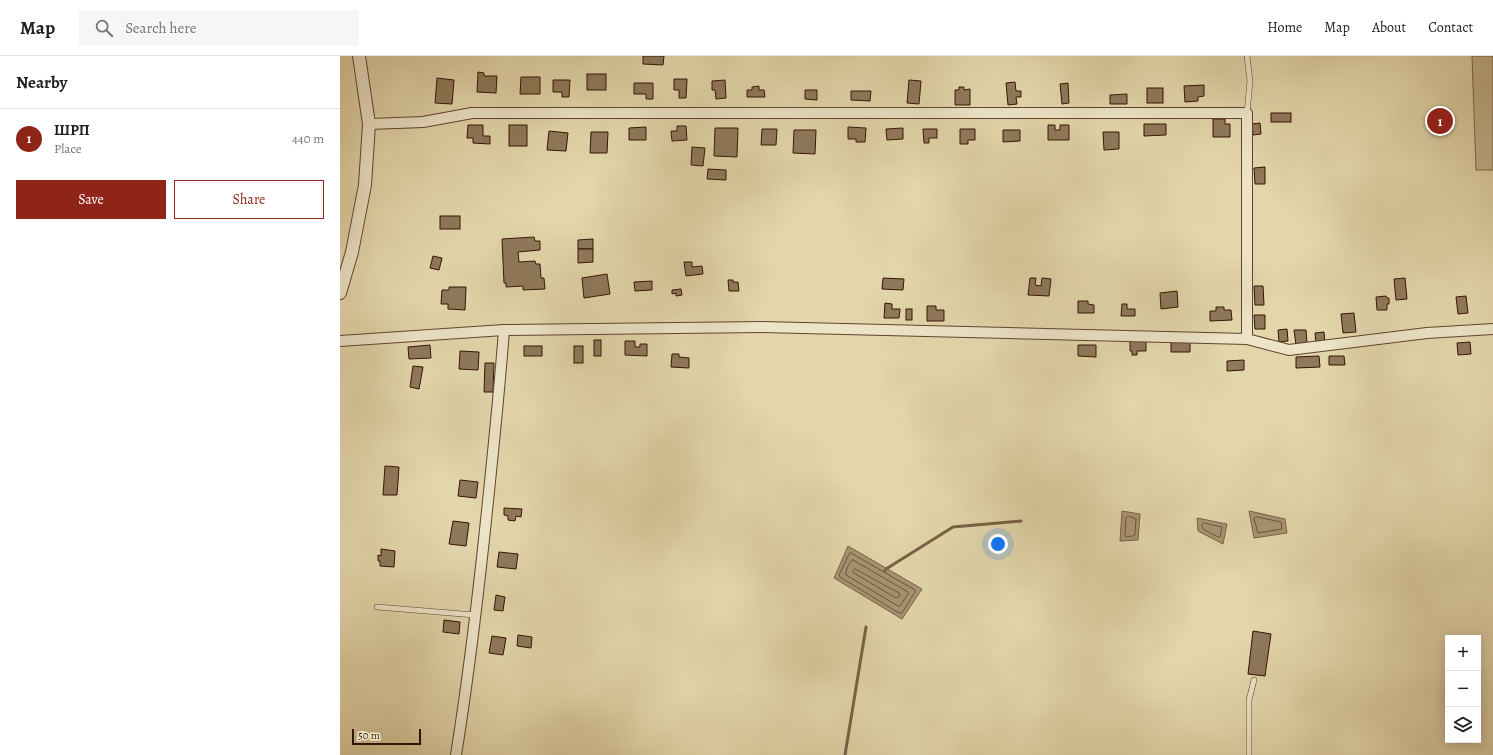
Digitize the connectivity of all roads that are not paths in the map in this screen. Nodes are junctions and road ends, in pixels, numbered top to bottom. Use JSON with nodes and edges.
{"nodes":[{"id":1,"x":359,"y":56,"type":"edge"},
{"id":2,"x":1247,"y":56,"type":"edge"},
{"id":3,"x":1247,"y":114,"type":"junction"},
{"id":4,"x":369,"y":124,"type":"junction"},
{"id":5,"x":340,"y":293,"type":"edge"},
{"id":6,"x":1493,"y":329,"type":"edge"},
{"id":7,"x":504,"y":330,"type":"junction"},
{"id":8,"x":1247,"y":339,"type":"junction"},
{"id":9,"x":340,"y":341,"type":"edge"},
{"id":10,"x":377,"y":607,"type":"dead end"},
{"id":11,"x":476,"y":615,"type":"junction"},
{"id":12,"x":1254,"y":680,"type":"dead end"},
{"id":13,"x":456,"y":755,"type":"edge"},
{"id":14,"x":1250,"y":755,"type":"edge"}],
"edges":[{"from":1,"to":4,"type":"street"},
{"from":2,"to":3,"type":"lane"},
{"from":3,"to":4,"type":"street"},
{"from":3,"to":8,"type":"street"},
{"from":4,"to":5,"type":"street"},
{"from":6,"to":8,"type":"street"},
{"from":7,"to":8,"type":"street"},
{"from":7,"to":9,"type":"street"},
{"from":7,"to":11,"type":"street"},
{"from":10,"to":11,"type":"lane"},
{"from":11,"to":13,"type":"street"},
{"from":12,"to":14,"type":"lane"}]}
